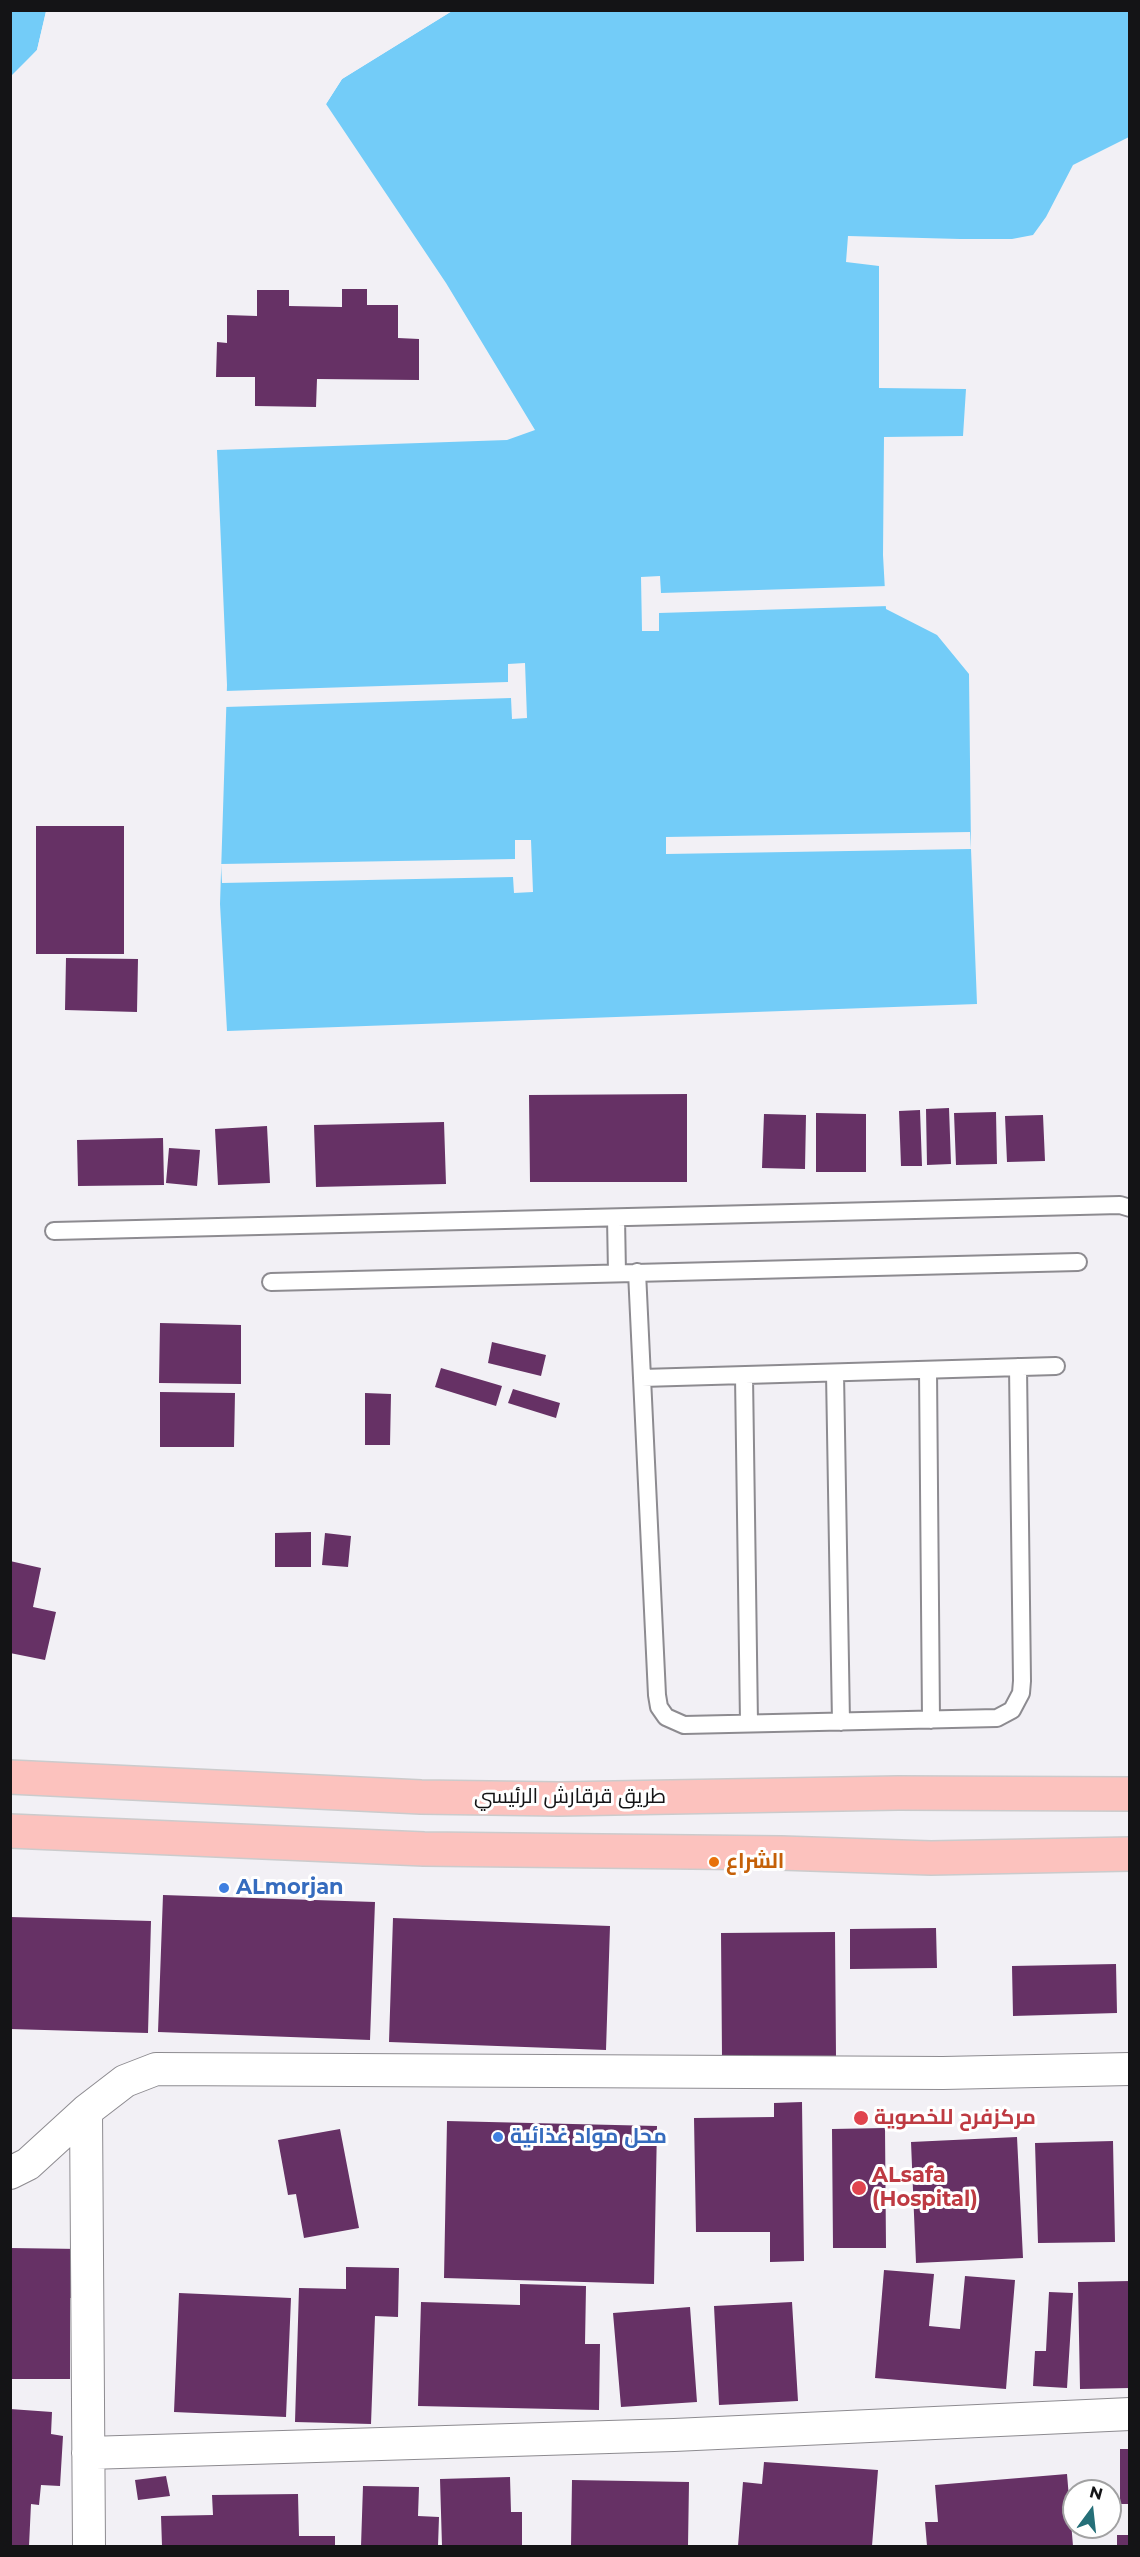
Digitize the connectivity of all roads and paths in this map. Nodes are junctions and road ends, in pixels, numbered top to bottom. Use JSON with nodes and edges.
{"nodes":[{"id":1,"x":1130,"y":1208,"type":"edge"},
{"id":2,"x":616,"y":1218,"type":"junction"},
{"id":3,"x":54,"y":1231,"type":"dead end"},
{"id":4,"x":1078,"y":1262,"type":"dead end"},
{"id":5,"x":638,"y":1272,"type":"junction"},
{"id":6,"x":617,"y":1273,"type":"junction"},
{"id":7,"x":271,"y":1282,"type":"dead end"},
{"id":8,"x":1056,"y":1366,"type":"dead end"},
{"id":9,"x":1018,"y":1368,"type":"junction"},
{"id":10,"x":928,"y":1370,"type":"junction"},
{"id":11,"x":835,"y":1373,"type":"junction"},
{"id":12,"x":744,"y":1376,"type":"junction"},
{"id":13,"x":642,"y":1378,"type":"junction"},
{"id":14,"x":931,"y":1719,"type":"junction"},
{"id":15,"x":841,"y":1722,"type":"junction"},
{"id":16,"x":749,"y":1723,"type":"junction"},
{"id":17,"x":10,"y":1777,"type":"edge"},
{"id":18,"x":1130,"y":1794,"type":"edge"},
{"id":19,"x":10,"y":1831,"type":"edge"},
{"id":20,"x":1130,"y":1854,"type":"edge"},
{"id":21,"x":1130,"y":2069,"type":"edge"},
{"id":22,"x":86,"y":2111,"type":"junction"},
{"id":23,"x":10,"y":2173,"type":"edge"},
{"id":24,"x":1130,"y":2414,"type":"edge"},
{"id":25,"x":88,"y":2453,"type":"junction"},
{"id":26,"x":89,"y":2547,"type":"edge"}],
"edges":[{"from":1,"to":2,"type":"lane"},
{"from":2,"to":3,"type":"lane"},
{"from":2,"to":6,"type":"lane"},
{"from":4,"to":5,"type":"lane"},
{"from":5,"to":6,"type":"lane"},
{"from":5,"to":13,"type":"lane"},
{"from":6,"to":7,"type":"lane"},
{"from":8,"to":9,"type":"lane"},
{"from":9,"to":10,"type":"lane"},
{"from":9,"to":14,"type":"lane"},
{"from":10,"to":11,"type":"lane"},
{"from":10,"to":14,"type":"lane"},
{"from":11,"to":12,"type":"lane"},
{"from":11,"to":15,"type":"lane"},
{"from":12,"to":13,"type":"lane"},
{"from":12,"to":16,"type":"lane"},
{"from":13,"to":16,"type":"lane"},
{"from":14,"to":15,"type":"lane"},
{"from":15,"to":16,"type":"lane"},
{"from":17,"to":18,"type":"main road","name":"طريق قرقارش الرئيسي"},
{"from":19,"to":20,"type":"main road"},
{"from":21,"to":22,"type":"street"},
{"from":22,"to":23,"type":"street"},
{"from":22,"to":25,"type":"street"},
{"from":24,"to":25,"type":"street"},
{"from":25,"to":26,"type":"street"}]}
